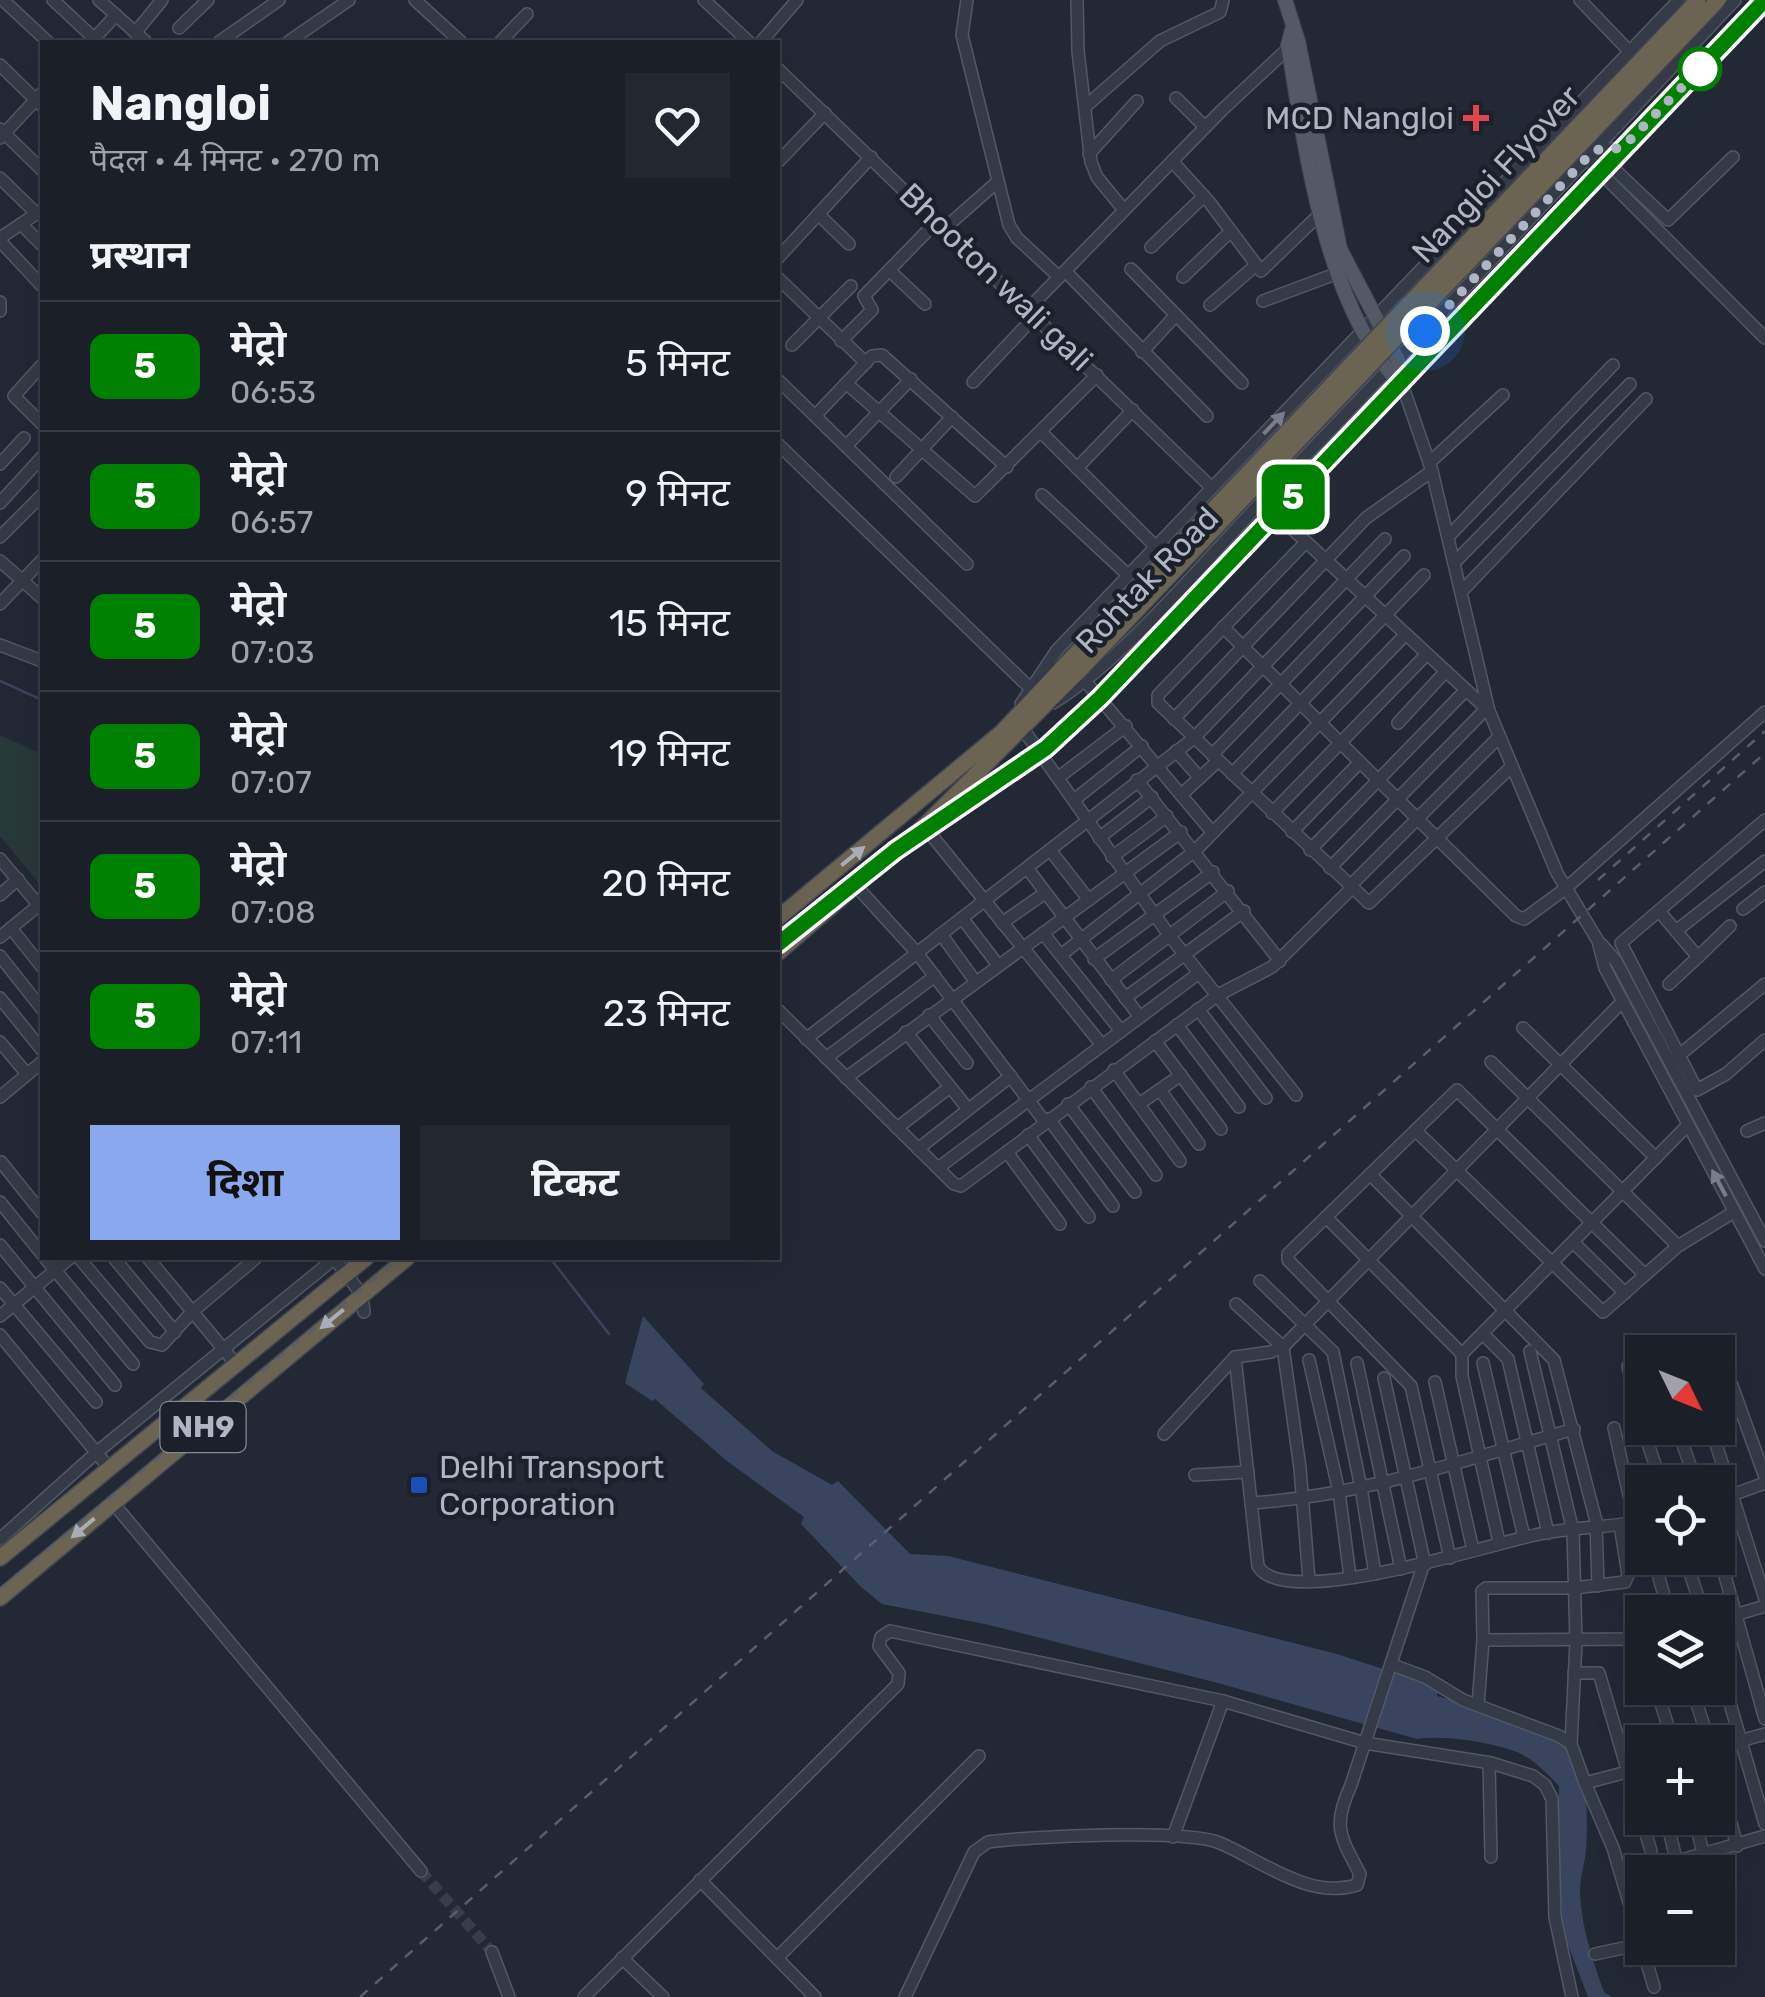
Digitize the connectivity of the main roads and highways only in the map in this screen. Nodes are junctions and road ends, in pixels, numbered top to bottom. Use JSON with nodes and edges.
{"nodes":[{"id":1,"x":1285,"y":0,"type":"edge"},
{"id":2,"x":1698,"y":0,"type":"edge"},
{"id":3,"x":1718,"y":0,"type":"edge"},
{"id":4,"x":1292,"y":39,"type":"junction"},
{"id":5,"x":1076,"y":674,"type":"junction"},
{"id":6,"x":1002,"y":732,"type":"joint"},
{"id":7,"x":780,"y":916,"type":"edge"},
{"id":8,"x":780,"y":950,"type":"edge"},
{"id":9,"x":363,"y":1260,"type":"edge"},
{"id":10,"x":405,"y":1260,"type":"edge"},
{"id":11,"x":0,"y":1558,"type":"edge"},
{"id":12,"x":0,"y":1598,"type":"edge"}],
"edges":[{"from":1,"to":4,"type":"main road"},
{"from":2,"to":5,"type":"highway","name":"Nangloi Flyover","bridge":true},
{"from":3,"to":5,"type":"highway","name":"Nangloi Flyover","bridge":true},
{"from":4,"to":4,"type":"main road"},
{"from":5,"to":6,"type":"highway","name":"Nangloi Flyover"},
{"from":5,"to":8,"type":"highway","name":"Nangloi Flyover"},
{"from":7,"to":6,"type":"highway","name":"Rohtak Road","one_way":true},
{"from":9,"to":11,"type":"highway","number":"NH9"},
{"from":10,"to":12,"type":"highway","number":"NH9","one_way":true}]}
